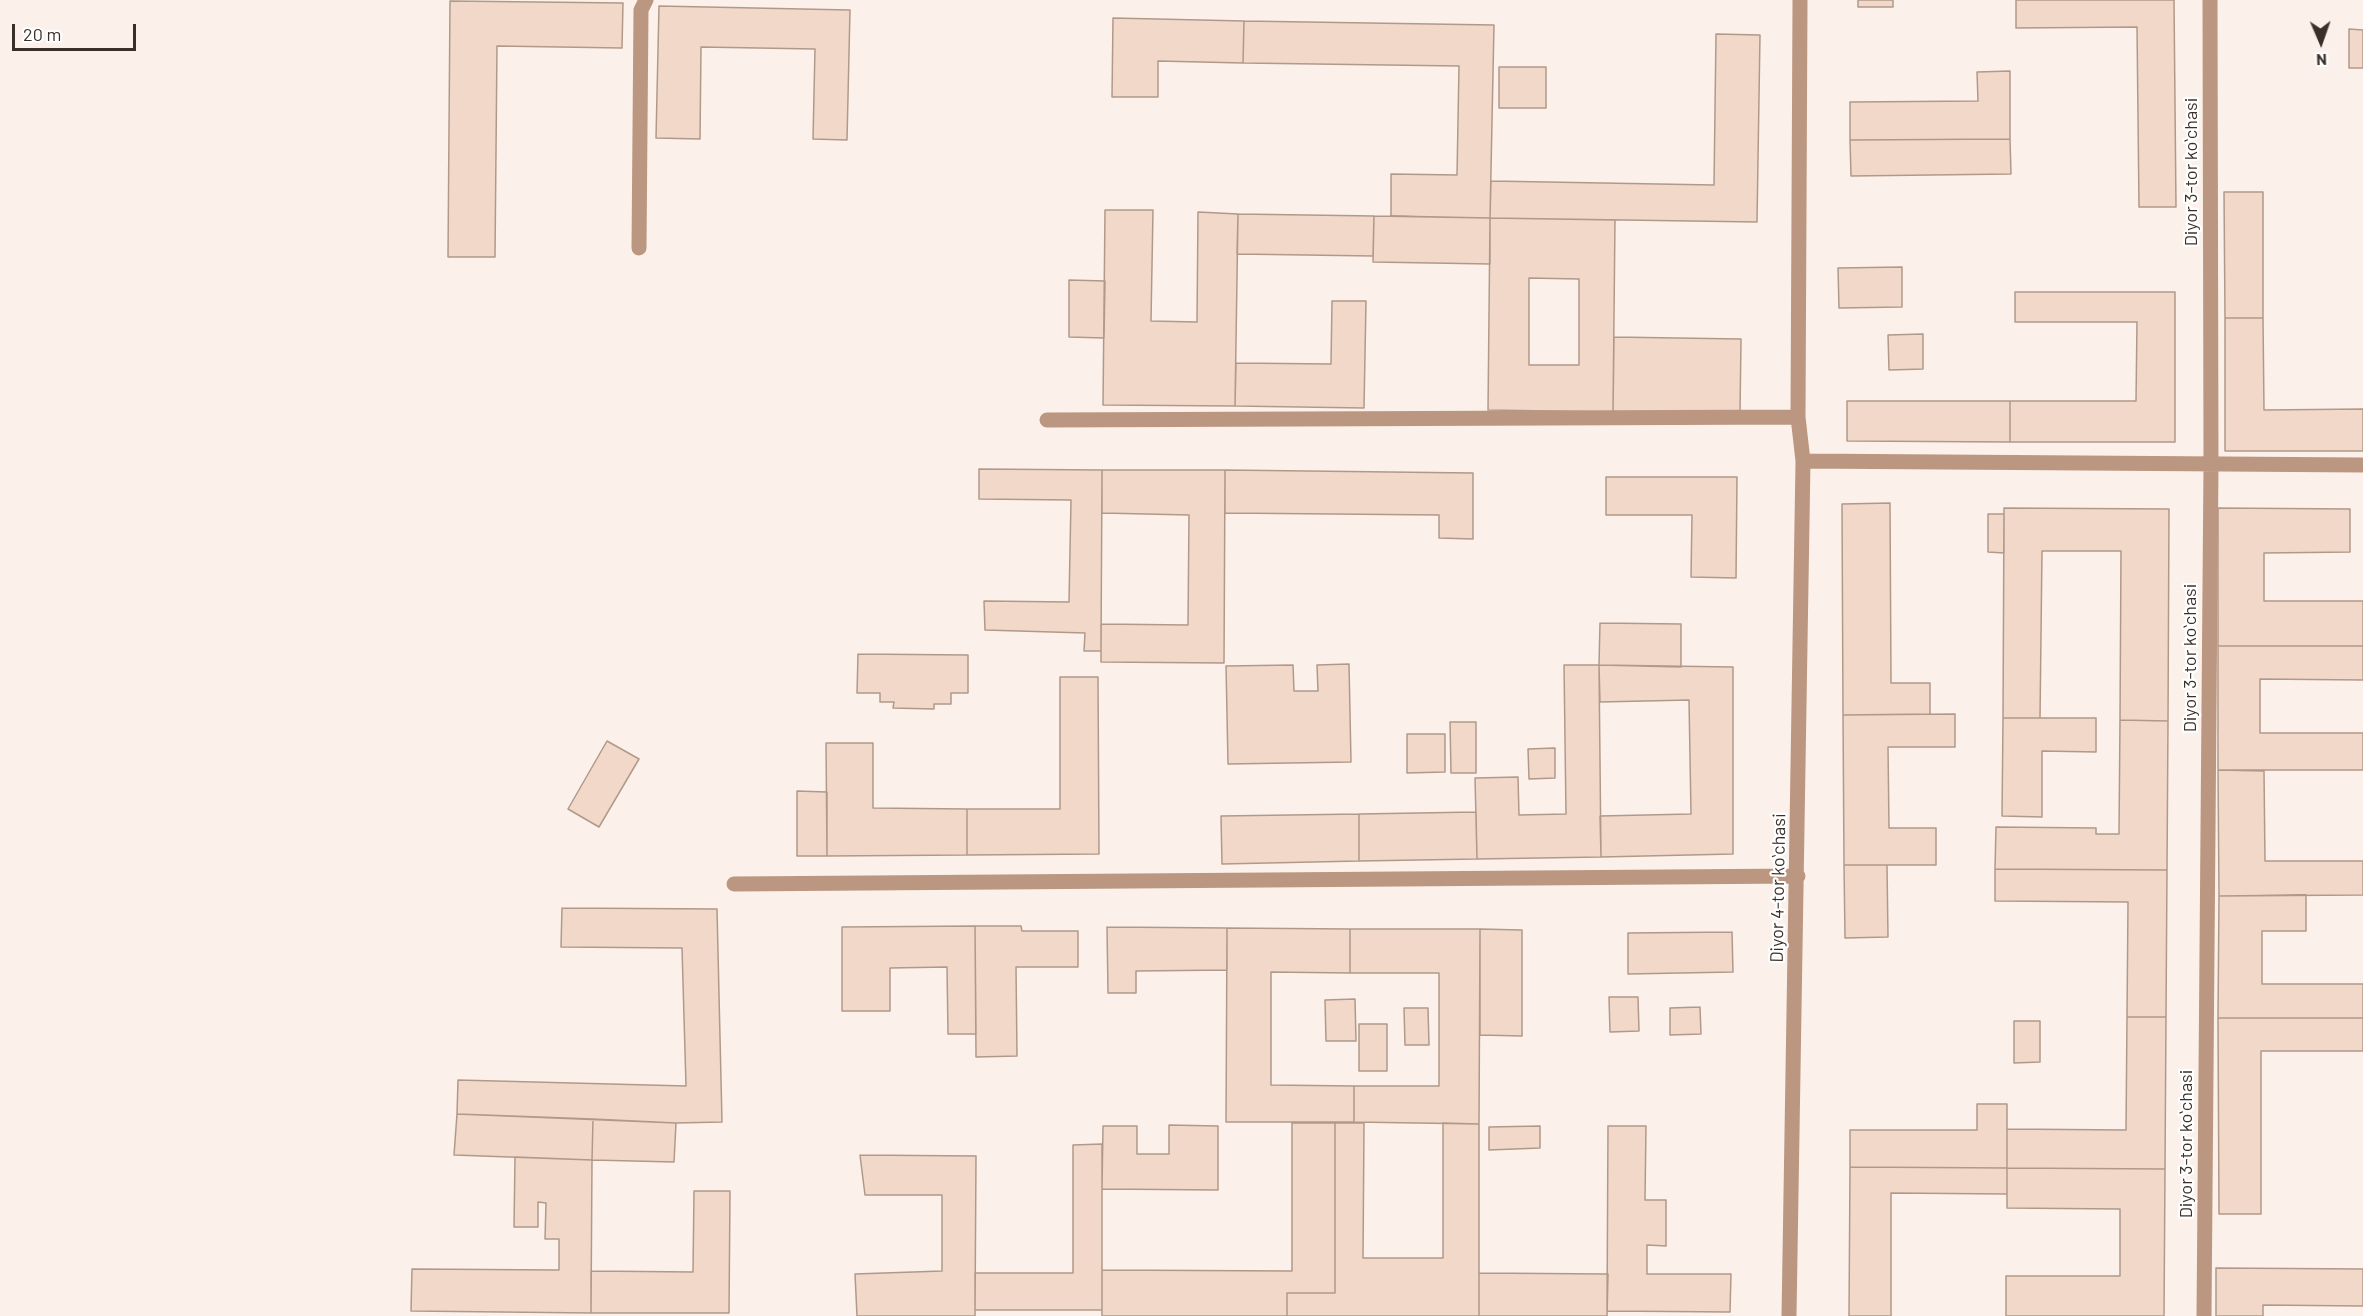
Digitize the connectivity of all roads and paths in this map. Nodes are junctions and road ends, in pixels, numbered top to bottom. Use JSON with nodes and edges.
{"nodes":[{"id":1,"x":646,"y":0,"type":"edge"},
{"id":2,"x":1800,"y":0,"type":"edge"},
{"id":3,"x":2210,"y":0,"type":"edge"},
{"id":4,"x":639,"y":248,"type":"dead end"},
{"id":5,"x":1798,"y":417,"type":"junction"},
{"id":6,"x":1047,"y":420,"type":"dead end"},
{"id":7,"x":1803,"y":461,"type":"junction"},
{"id":8,"x":2211,"y":464,"type":"junction"},
{"id":9,"x":2363,"y":465,"type":"edge"},
{"id":10,"x":1797,"y":876,"type":"junction"},
{"id":11,"x":734,"y":884,"type":"dead end"},
{"id":12,"x":1789,"y":1316,"type":"edge"},
{"id":13,"x":2204,"y":1316,"type":"edge"}],
"edges":[{"from":1,"to":4,"type":"street"},
{"from":2,"to":5,"type":"street","name":"Diyor 4-tor koʻchasi"},
{"from":3,"to":8,"type":"street","name":"Diyor 3-tor koʻchasi"},
{"from":5,"to":6,"type":"street"},
{"from":5,"to":7,"type":"street","name":"Diyor 4-tor koʻchasi"},
{"from":7,"to":8,"type":"street"},
{"from":7,"to":10,"type":"street","name":"Diyor 4-tor koʻchasi"},
{"from":8,"to":9,"type":"street"},
{"from":8,"to":13,"type":"street","name":"Diyor 3-tor koʻchasi"},
{"from":10,"to":11,"type":"street"},
{"from":10,"to":12,"type":"street","name":"Diyor 4-tor koʻchasi"}]}
